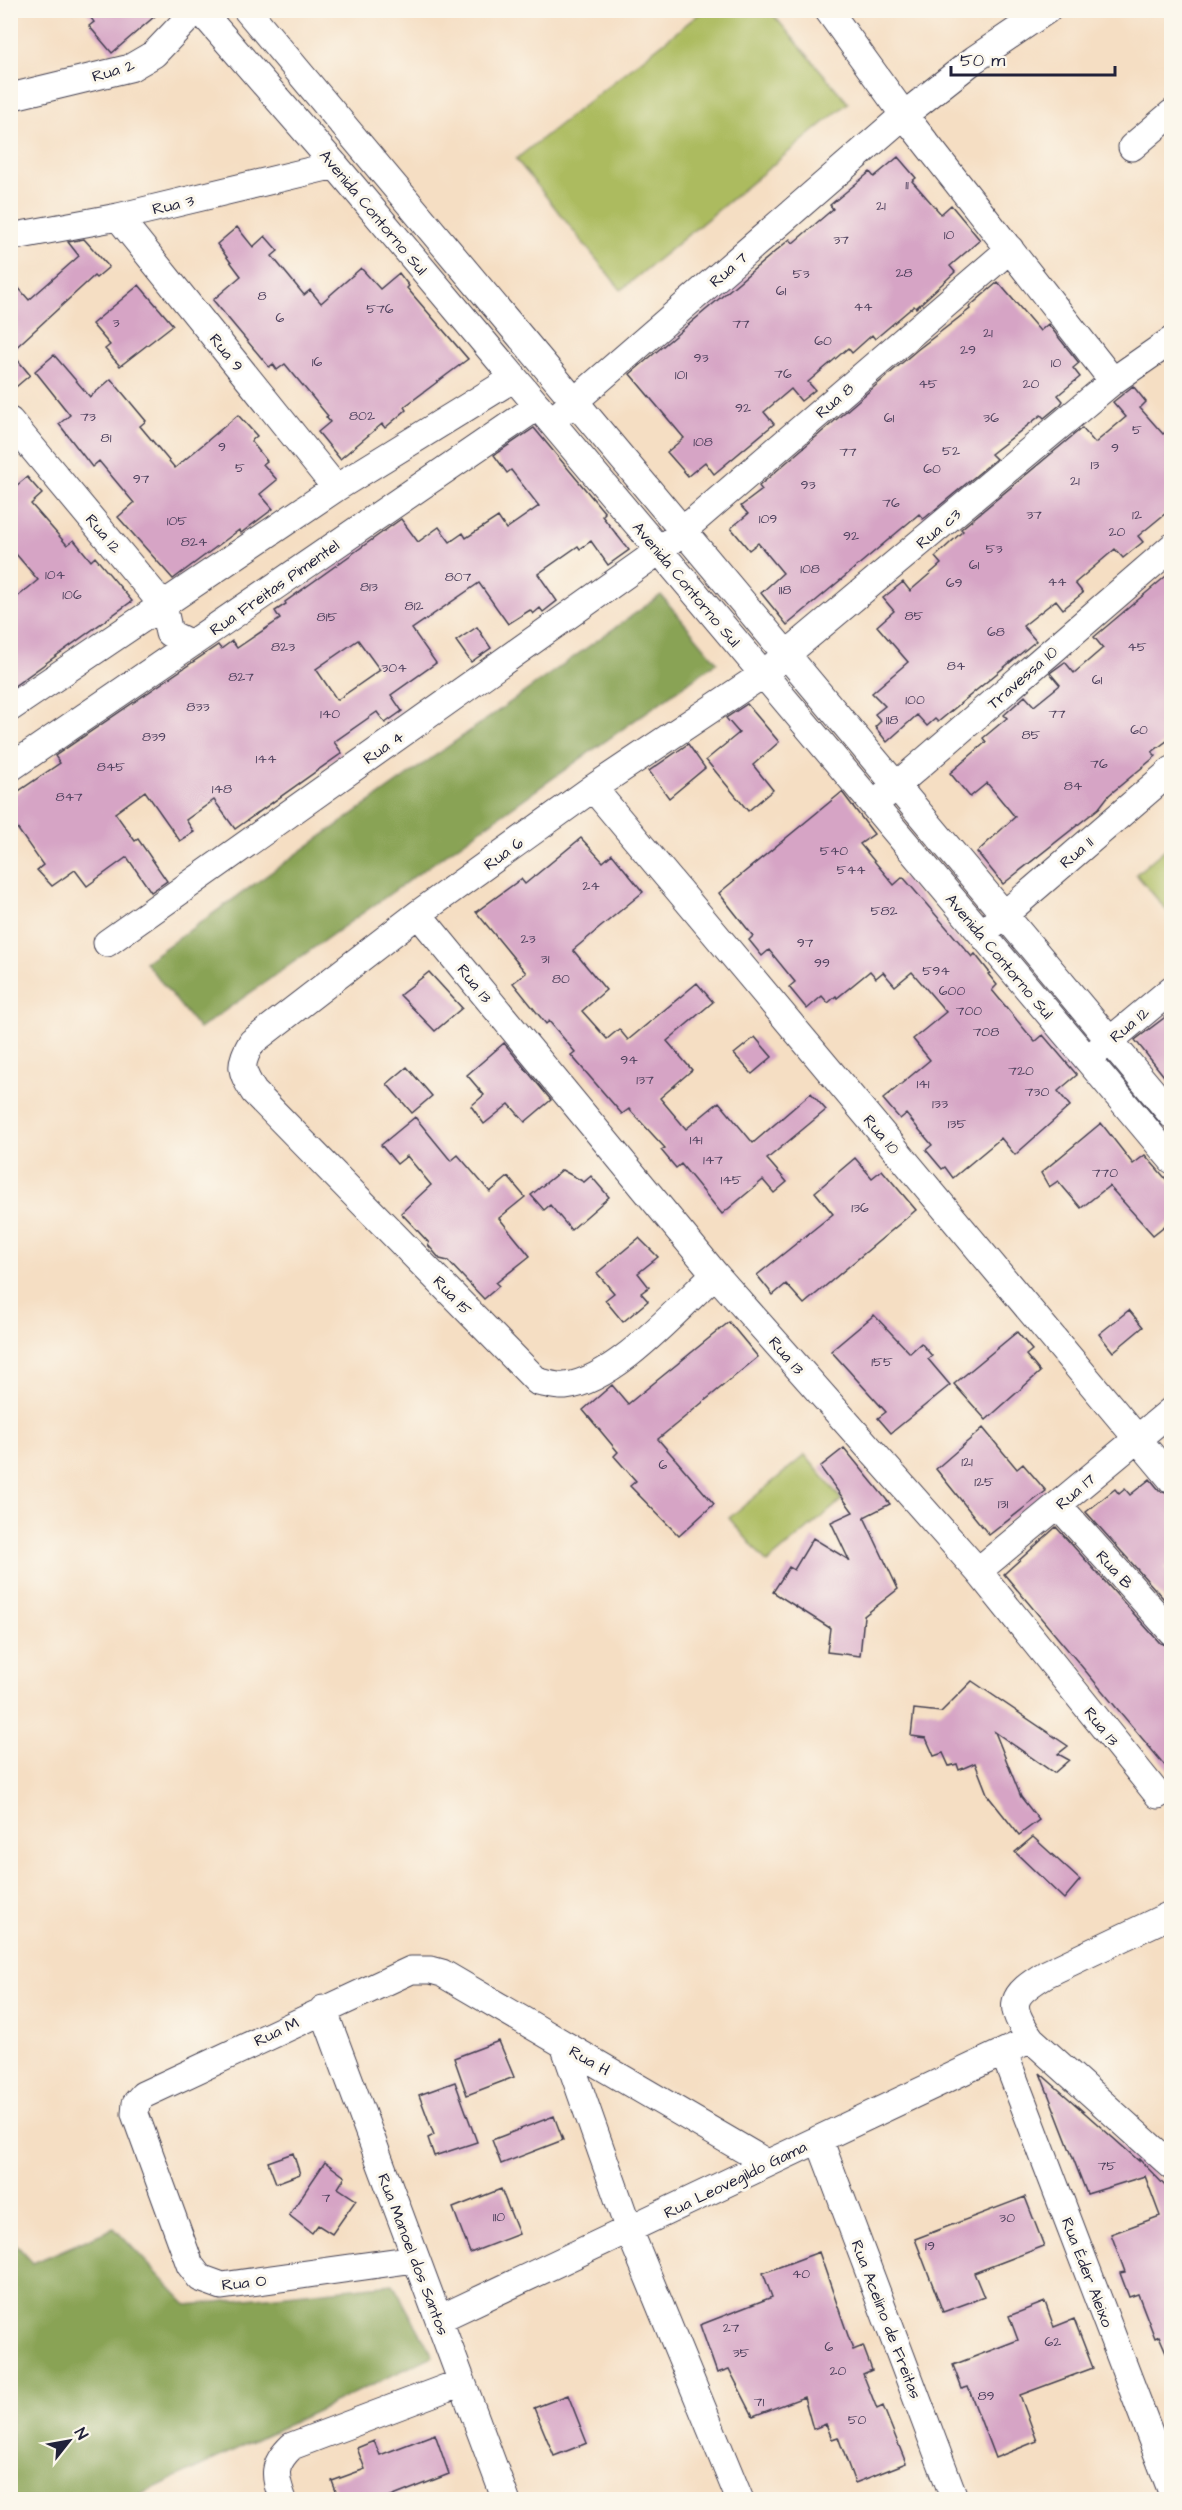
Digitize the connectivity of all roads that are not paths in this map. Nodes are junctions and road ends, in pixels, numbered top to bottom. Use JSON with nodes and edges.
{"nodes":[{"id":1,"x":198,"y":10,"type":"edge"},
{"id":2,"x":247,"y":10,"type":"edge"},
{"id":3,"x":828,"y":10,"type":"edge"},
{"id":4,"x":1047,"y":10,"type":"edge"},
{"id":5,"x":11,"y":96,"type":"edge"},
{"id":6,"x":1172,"y":113,"type":"edge"},
{"id":7,"x":904,"y":115,"type":"junction"},
{"id":8,"x":1132,"y":147,"type":"dead end"},
{"id":9,"x":335,"y":165,"type":"junction"},
{"id":10,"x":118,"y":217,"type":"junction"},
{"id":11,"x":10,"y":237,"type":"edge"},
{"id":12,"x":1010,"y":249,"type":"junction"},
{"id":13,"x":1172,"y":340,"type":"edge"},
{"id":14,"x":514,"y":378,"type":"junction"},
{"id":15,"x":1113,"y":381,"type":"junction"},
{"id":16,"x":575,"y":402,"type":"junction"},
{"id":17,"x":544,"y":413,"type":"junction"},
{"id":18,"x":10,"y":421,"type":"edge"},
{"id":19,"x":336,"y":488,"type":"junction"},
{"id":20,"x":681,"y":530,"type":"junction"},
{"id":21,"x":1172,"y":547,"type":"edge"},
{"id":22,"x":659,"y":551,"type":"junction"},
{"id":23,"x":163,"y":605,"type":"junction"},
{"id":24,"x":191,"y":644,"type":"junction"},
{"id":25,"x":786,"y":656,"type":"junction"},
{"id":26,"x":762,"y":675,"type":"junction"},
{"id":27,"x":10,"y":708,"type":"edge"},
{"id":28,"x":10,"y":768,"type":"edge"},
{"id":29,"x":1172,"y":770,"type":"edge"},
{"id":30,"x":897,"y":786,"type":"junction"},
{"id":31,"x":593,"y":788,"type":"junction"},
{"id":32,"x":873,"y":806,"type":"junction"},
{"id":33,"x":418,"y":914,"type":"junction"},
{"id":34,"x":1004,"y":915,"type":"junction"},
{"id":35,"x":981,"y":935,"type":"junction"},
{"id":36,"x":107,"y":943,"type":"dead end"},
{"id":37,"x":1172,"y":989,"type":"edge"},
{"id":38,"x":1109,"y":1041,"type":"junction"},
{"id":39,"x":252,"y":1042,"type":"joint"},
{"id":40,"x":1087,"y":1059,"type":"junction"},
{"id":41,"x":1172,"y":1115,"type":"edge"},
{"id":42,"x":1172,"y":1160,"type":"edge"},
{"id":43,"x":715,"y":1274,"type":"junction"},
{"id":44,"x":1172,"y":1410,"type":"edge"},
{"id":45,"x":1136,"y":1438,"type":"junction"},
{"id":46,"x":1172,"y":1480,"type":"edge"},
{"id":47,"x":1058,"y":1505,"type":"junction"},
{"id":48,"x":978,"y":1571,"type":"junction"},
{"id":49,"x":1172,"y":1632,"type":"edge"},
{"id":50,"x":1158,"y":1795,"type":"dead end"},
{"id":51,"x":1172,"y":1914,"type":"edge"},
{"id":52,"x":411,"y":1970,"type":"joint"},
{"id":53,"x":323,"y":2009,"type":"junction"},
{"id":54,"x":1031,"y":2039,"type":"junction"},
{"id":55,"x":564,"y":2045,"type":"junction"},
{"id":56,"x":1004,"y":2053,"type":"junction"},
{"id":57,"x":143,"y":2096,"type":"joint"},
{"id":58,"x":819,"y":2139,"type":"junction"},
{"id":59,"x":767,"y":2163,"type":"junction"},
{"id":60,"x":1172,"y":2166,"type":"edge"},
{"id":61,"x":629,"y":2230,"type":"junction"},
{"id":62,"x":415,"y":2259,"type":"junction"},
{"id":63,"x":439,"y":2319,"type":"junction"},
{"id":64,"x":462,"y":2382,"type":"junction"},
{"id":65,"x":1172,"y":2492,"type":"edge"},
{"id":66,"x":283,"y":2499,"type":"edge"},
{"id":67,"x":506,"y":2499,"type":"edge"},
{"id":68,"x":740,"y":2499,"type":"edge"},
{"id":69,"x":955,"y":2499,"type":"edge"}],
"edges":[{"from":1,"to":5,"type":"street","name":"Rua 2"},
{"from":1,"to":9,"type":"street","name":"Avenida Contorno Sul"},
{"from":2,"to":16,"type":"street","name":"Avenida Contorno Sul"},
{"from":3,"to":7,"type":"street"},
{"from":4,"to":7,"type":"street","name":"Rua 7"},
{"from":6,"to":8,"type":"street"},
{"from":7,"to":12,"type":"street"},
{"from":7,"to":16,"type":"street","name":"Rua 7"},
{"from":9,"to":10,"type":"street","name":"Rua 3"},
{"from":9,"to":14,"type":"street","name":"Avenida Contorno Sul"},
{"from":10,"to":11,"type":"street","name":"Rua 3"},
{"from":10,"to":19,"type":"street","name":"Rua 9"},
{"from":12,"to":15,"type":"street"},
{"from":12,"to":20,"type":"street","name":"Rua 8"},
{"from":13,"to":15,"type":"street","name":"Rua c3"},
{"from":14,"to":17,"type":"street","name":"Avenida Contorno Sul"},
{"from":14,"to":19,"type":"street"},
{"from":15,"to":25,"type":"street","name":"Rua c3"},
{"from":16,"to":17,"type":"street","name":"Rua 7"},
{"from":16,"to":20,"type":"street","name":"Avenida Contorno Sul"},
{"from":17,"to":22,"type":"street","name":"Avenida Contorno Sul"},
{"from":17,"to":24,"type":"street","name":"Rua Freitas Pimentel"},
{"from":18,"to":23,"type":"street","name":"Rua 12"},
{"from":19,"to":23,"type":"street"},
{"from":20,"to":22,"type":"street","name":"Rua 8"},
{"from":20,"to":25,"type":"street","name":"Avenida Contorno Sul"},
{"from":21,"to":30,"type":"street","name":"Travessa 10"},
{"from":22,"to":26,"type":"street","name":"Avenida Contorno Sul"},
{"from":22,"to":36,"type":"street","name":"Rua 4"},
{"from":23,"to":24,"type":"street","name":"Rua 12"},
{"from":23,"to":27,"type":"street"},
{"from":24,"to":28,"type":"street","name":"Rua Freitas Pimentel"},
{"from":25,"to":26,"type":"street","name":"Rua c3"},
{"from":25,"to":30,"type":"street","name":"Avenida Contorno Sul"},
{"from":26,"to":31,"type":"street","name":"Rua 6"},
{"from":26,"to":32,"type":"street","name":"Avenida Contorno Sul"},
{"from":29,"to":34,"type":"street","name":"Rua 11"},
{"from":30,"to":32,"type":"street","name":"Travessa 10"},
{"from":30,"to":34,"type":"street","name":"Avenida Contorno Sul"},
{"from":31,"to":33,"type":"street","name":"Rua 6"},
{"from":31,"to":45,"type":"street","name":"Rua 10"},
{"from":32,"to":35,"type":"street","name":"Avenida Contorno Sul"},
{"from":33,"to":39,"type":"street","name":"Rua 6"},
{"from":33,"to":43,"type":"street","name":"Rua 13"},
{"from":34,"to":35,"type":"street","name":"Rua 11"},
{"from":34,"to":38,"type":"street","name":"Avenida Contorno Sul"},
{"from":35,"to":40,"type":"street","name":"Avenida Contorno Sul"},
{"from":37,"to":38,"type":"street","name":"Rua 12"},
{"from":38,"to":40,"type":"street","name":"Rua 12"},
{"from":38,"to":41,"type":"street","name":"Avenida Contorno Sul"},
{"from":39,"to":43,"type":"street","name":"Rua 15"},
{"from":40,"to":42,"type":"street","name":"Avenida Contorno Sul"},
{"from":43,"to":48,"type":"street","name":"Rua 13"},
{"from":44,"to":45,"type":"street","name":"Rua 17"},
{"from":45,"to":46,"type":"street","name":"Rua 10"},
{"from":45,"to":47,"type":"street","name":"Rua 17"},
{"from":47,"to":48,"type":"street","name":"Rua 17"},
{"from":47,"to":49,"type":"street","name":"Rua B"},
{"from":48,"to":50,"type":"street","name":"Rua 13"},
{"from":51,"to":54,"type":"street"},
{"from":52,"to":53,"type":"street","name":"Rua M"},
{"from":52,"to":55,"type":"street","name":"Rua H"},
{"from":53,"to":57,"type":"street","name":"Rua M"},
{"from":53,"to":62,"type":"street","name":"Rua Manoel dos Santos"},
{"from":54,"to":56,"type":"street","name":"Rua Leovegildo Gama"},
{"from":54,"to":60,"type":"street"},
{"from":55,"to":59,"type":"street","name":"Rua H"},
{"from":55,"to":61,"type":"street"},
{"from":56,"to":58,"type":"street","name":"Rua Leovegildo Gama"},
{"from":56,"to":65,"type":"street","name":"Rua Éder Aleixo"},
{"from":57,"to":62,"type":"street","name":"Rua O"},
{"from":58,"to":59,"type":"street","name":"Rua Leovegildo Gama"},
{"from":58,"to":69,"type":"street","name":"Rua Acelino de Freitas"},
{"from":59,"to":61,"type":"street","name":"Rua Leovegildo Gama"},
{"from":61,"to":63,"type":"street","name":"Rua Leovegildo Gama"},
{"from":61,"to":68,"type":"street"},
{"from":62,"to":63,"type":"street","name":"Rua Manoel dos Santos"},
{"from":63,"to":64,"type":"street","name":"Rua Manoel dos Santos"},
{"from":64,"to":66,"type":"street"},
{"from":64,"to":67,"type":"street","name":"Rua Manoel dos Santos"}]}
